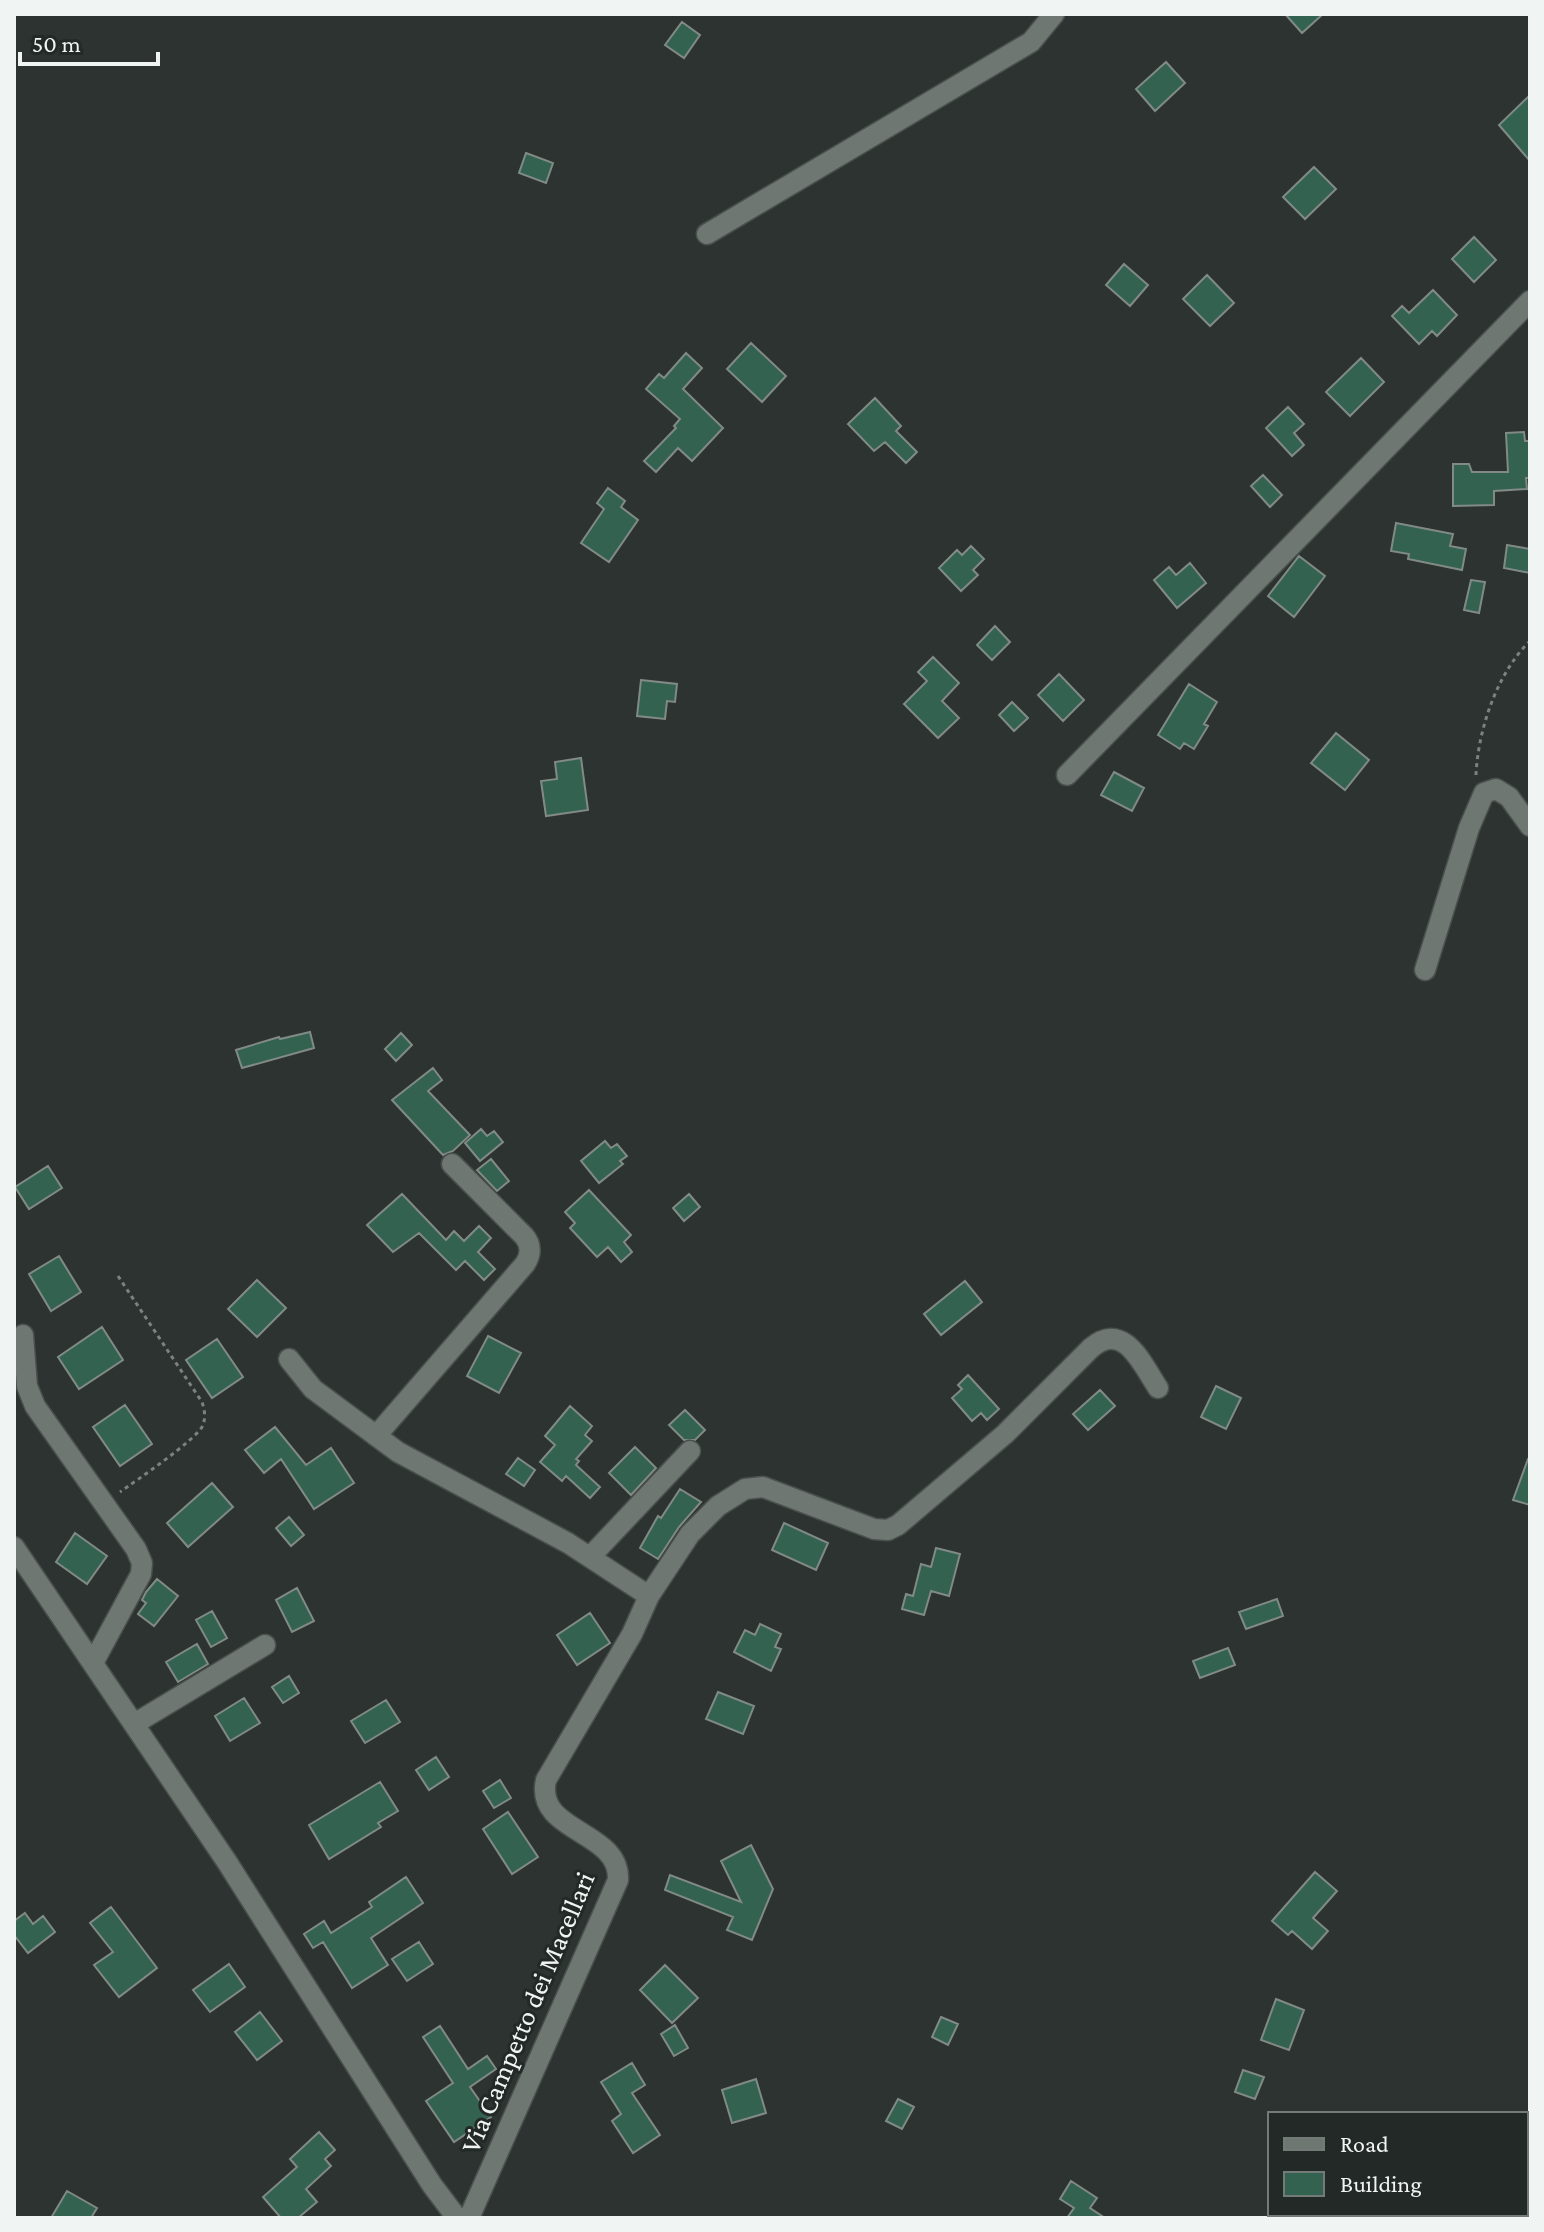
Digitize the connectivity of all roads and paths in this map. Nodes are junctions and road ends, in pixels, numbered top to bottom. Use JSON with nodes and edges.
{"nodes":[{"id":1,"x":1054,"y":14,"type":"edge"},
{"id":2,"x":707,"y":234,"type":"dead end"},
{"id":3,"x":1530,"y":301,"type":"edge"},
{"id":4,"x":1530,"y":641,"type":"edge"},
{"id":5,"x":1067,"y":775,"type":"dead end"},
{"id":6,"x":1487,"y":790,"type":"junction"},
{"id":7,"x":1530,"y":826,"type":"edge"},
{"id":8,"x":1425,"y":970,"type":"dead end"},
{"id":9,"x":452,"y":1164,"type":"dead end"},
{"id":10,"x":118,"y":1276,"type":"dead end"},
{"id":11,"x":23,"y":1335,"type":"dead end"},
{"id":12,"x":289,"y":1359,"type":"dead end"},
{"id":13,"x":1158,"y":1388,"type":"dead end"},
{"id":14,"x":376,"y":1436,"type":"junction"},
{"id":15,"x":690,"y":1451,"type":"dead end"},
{"id":16,"x":105,"y":1504,"type":"junction"},
{"id":17,"x":14,"y":1547,"type":"edge"},
{"id":18,"x":590,"y":1557,"type":"junction"},
{"id":19,"x":649,"y":1596,"type":"junction"},
{"id":20,"x":265,"y":1645,"type":"dead end"},
{"id":21,"x":93,"y":1663,"type":"junction"},
{"id":22,"x":134,"y":1724,"type":"junction"},
{"id":23,"x":457,"y":2218,"type":"edge"},
{"id":24,"x":469,"y":2218,"type":"edge"}],
"edges":[{"from":1,"to":2,"type":"street"},
{"from":3,"to":5,"type":"street"},
{"from":4,"to":6,"type":"path"},
{"from":6,"to":7,"type":"street"},
{"from":6,"to":8,"type":"street"},
{"from":9,"to":14,"type":"street"},
{"from":10,"to":16,"type":"path"},
{"from":11,"to":16,"type":"street"},
{"from":12,"to":14,"type":"street"},
{"from":13,"to":19,"type":"street","name":"Via Campetto dei Macellari"},
{"from":14,"to":18,"type":"street"},
{"from":15,"to":18,"type":"street"},
{"from":16,"to":21,"type":"street"},
{"from":17,"to":21,"type":"street","name":"Via Campetto dei Macellari"},
{"from":18,"to":19,"type":"street"},
{"from":19,"to":24,"type":"street","name":"Via Campetto dei Macellari"},
{"from":20,"to":22,"type":"street"},
{"from":21,"to":22,"type":"street","name":"Via Campetto dei Macellari"},
{"from":22,"to":23,"type":"street","name":"Via Campetto dei Macellari"}]}
